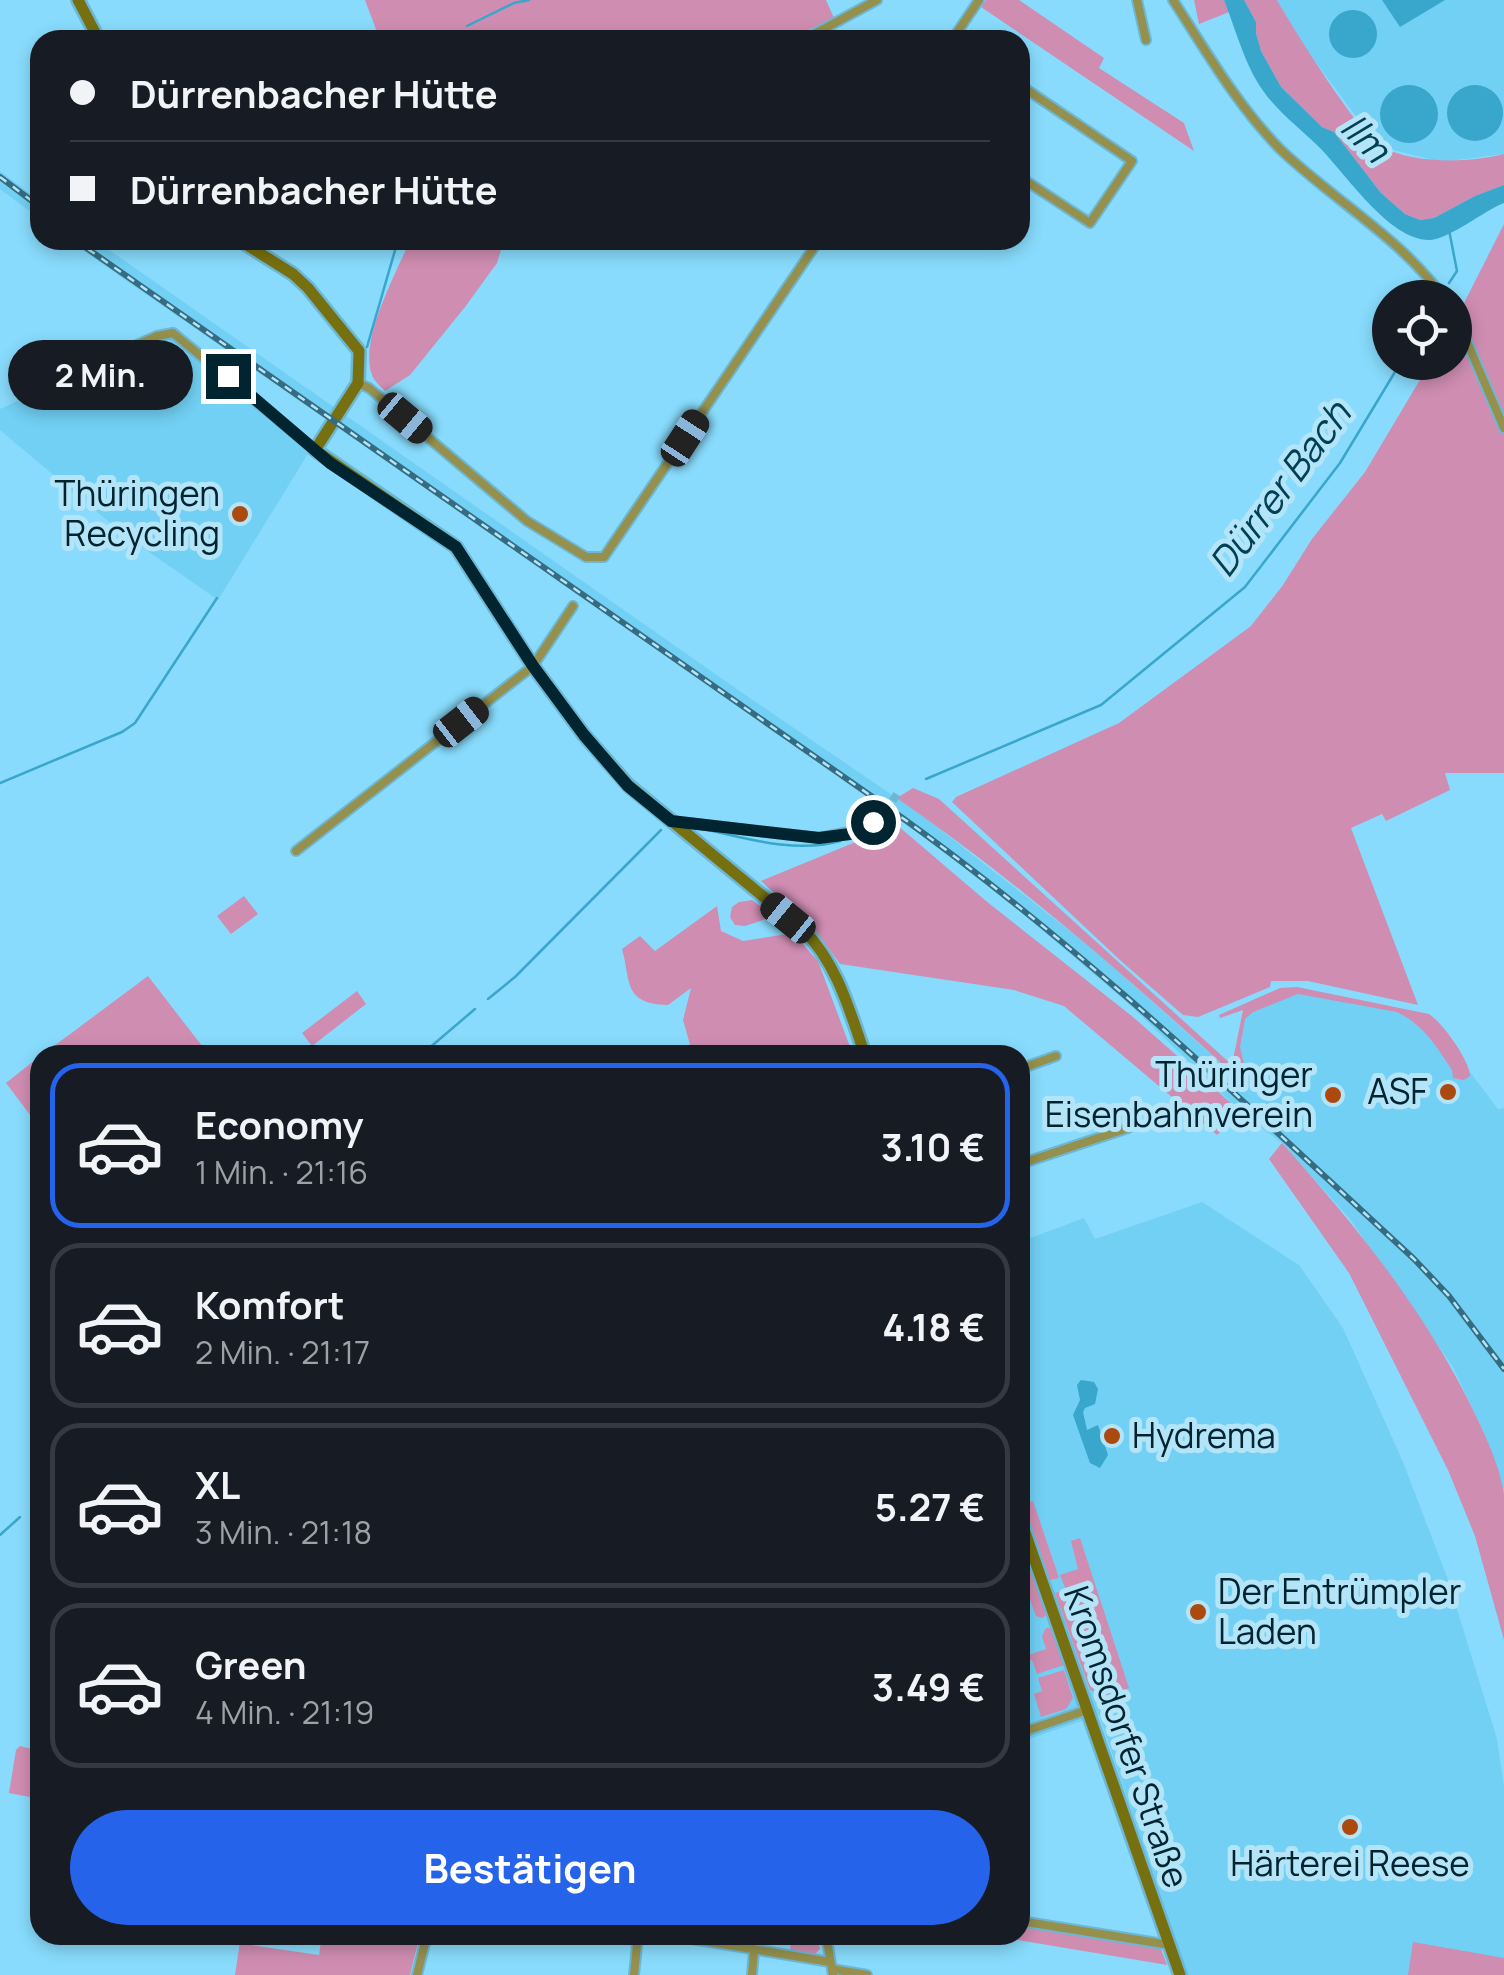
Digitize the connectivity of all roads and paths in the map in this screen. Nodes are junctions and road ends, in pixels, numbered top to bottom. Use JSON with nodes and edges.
{"nodes":[{"id":1,"x":78,"y":0,"type":"edge"},
{"id":2,"x":878,"y":0,"type":"edge"},
{"id":3,"x":978,"y":0,"type":"edge"},
{"id":4,"x":1136,"y":0,"type":"edge"},
{"id":5,"x":1173,"y":0,"type":"edge"},
{"id":6,"x":94,"y":30,"type":"edge"},
{"id":7,"x":822,"y":30,"type":"edge"},
{"id":8,"x":959,"y":30,"type":"edge"},
{"id":9,"x":1146,"y":40,"type":"dead end"},
{"id":10,"x":1030,"y":92,"type":"edge"},
{"id":11,"x":1030,"y":184,"type":"edge"},
{"id":12,"x":255,"y":250,"type":"edge"},
{"id":13,"x":812,"y":250,"type":"edge"},
{"id":14,"x":1428,"y":280,"type":"edge"},
{"id":15,"x":1472,"y":354,"type":"edge"},
{"id":16,"x":70,"y":375,"type":"dead end"},
{"id":17,"x":358,"y":382,"type":"junction"},
{"id":18,"x":1504,"y":428,"type":"edge"},
{"id":19,"x":314,"y":450,"type":"junction"},
{"id":20,"x":574,"y":606,"type":"dead end"},
{"id":21,"x":533,"y":666,"type":"junction"},
{"id":22,"x":886,"y":811,"type":"tunnel mouth"},
{"id":23,"x":671,"y":821,"type":"junction"},
{"id":24,"x":296,"y":851,"type":"dead end"},
{"id":25,"x":861,"y":1045,"type":"edge"},
{"id":26,"x":1056,"y":1056,"type":"dead end"},
{"id":27,"x":1030,"y":1065,"type":"edge"},
{"id":28,"x":1128,"y":1128,"type":"dead end"},
{"id":29,"x":1030,"y":1161,"type":"edge"},
{"id":30,"x":1030,"y":1546,"type":"edge"},
{"id":31,"x":1088,"y":1710,"type":"junction"},
{"id":32,"x":1030,"y":1730,"type":"edge"},
{"id":33,"x":1030,"y":1923,"type":"edge"},
{"id":34,"x":1170,"y":1944,"type":"junction"},
{"id":35,"x":424,"y":1945,"type":"edge"},
{"id":36,"x":637,"y":1945,"type":"edge"},
{"id":37,"x":725,"y":1945,"type":"edge"},
{"id":38,"x":754,"y":1950,"type":"junction"},
{"id":39,"x":832,"y":1969,"type":"edge"},
{"id":40,"x":417,"y":1975,"type":"edge"},
{"id":41,"x":634,"y":1975,"type":"edge"},
{"id":42,"x":752,"y":1975,"type":"edge"},
{"id":43,"x":867,"y":1975,"type":"edge"},
{"id":44,"x":1180,"y":1975,"type":"edge"}],
"edges":[{"from":1,"to":6,"type":"street"},
{"from":2,"to":7,"type":"street"},
{"from":3,"to":8,"type":"street"},
{"from":4,"to":9,"type":"street"},
{"from":5,"to":14,"type":"street"},
{"from":10,"to":11,"type":"street"},
{"from":12,"to":17,"type":"street"},
{"from":13,"to":17,"type":"street"},
{"from":15,"to":18,"type":"street"},
{"from":16,"to":19,"type":"street"},
{"from":17,"to":19,"type":"street"},
{"from":19,"to":21,"type":"street"},
{"from":20,"to":21,"type":"street"},
{"from":21,"to":23,"type":"street"},
{"from":21,"to":24,"type":"street"},
{"from":22,"to":23,"type":"street"},
{"from":23,"to":25,"type":"street"},
{"from":26,"to":27,"type":"street"},
{"from":28,"to":29,"type":"street"},
{"from":30,"to":31,"type":"street","name":"Kromsdorfer Straße"},
{"from":31,"to":32,"type":"street"},
{"from":31,"to":34,"type":"street","name":"Kromsdorfer Straße"},
{"from":33,"to":34,"type":"street"},
{"from":34,"to":44,"type":"street","name":"Kromsdorfer Straße"},
{"from":35,"to":40,"type":"street"},
{"from":36,"to":41,"type":"street"},
{"from":37,"to":38,"type":"street"},
{"from":38,"to":39,"type":"street"},
{"from":38,"to":42,"type":"street"},
{"from":39,"to":43,"type":"street"}]}
